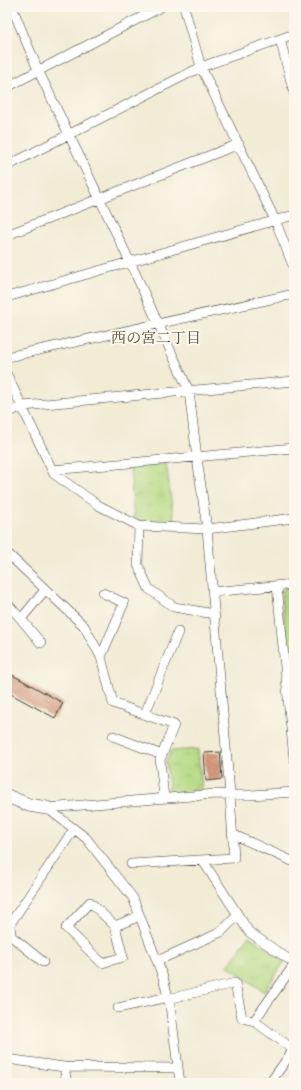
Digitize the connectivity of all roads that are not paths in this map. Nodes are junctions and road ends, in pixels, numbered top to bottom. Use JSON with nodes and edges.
{"nodes":[{"id":1,"x":11,"y":7,"type":"edge"},
{"id":2,"x":161,"y":7,"type":"edge"},
{"id":3,"x":184,"y":7,"type":"edge"},
{"id":4,"x":7,"y":14,"type":"edge"},
{"id":5,"x":294,"y":34,"type":"edge"},
{"id":6,"x":280,"y":39,"type":"junction"},
{"id":7,"x":201,"y":67,"type":"junction"},
{"id":8,"x":38,"y":70,"type":"junction"},
{"id":9,"x":7,"y":88,"type":"edge"},
{"id":10,"x":294,"y":93,"type":"edge"},
{"id":11,"x":69,"y":134,"type":"junction"},
{"id":12,"x":239,"y":144,"type":"junction"},
{"id":13,"x":7,"y":166,"type":"edge"},
{"id":14,"x":100,"y":199,"type":"junction"},
{"id":15,"x":294,"y":215,"type":"edge"},
{"id":16,"x":275,"y":220,"type":"junction"},
{"id":17,"x":7,"y":235,"type":"edge"},
{"id":18,"x":130,"y":262,"type":"junction"},
{"id":19,"x":294,"y":268,"type":"edge"},
{"id":20,"x":294,"y":294,"type":"edge"},
{"id":21,"x":7,"y":297,"type":"edge"},
{"id":22,"x":159,"y":325,"type":"junction"},
{"id":23,"x":7,"y":357,"type":"edge"},
{"id":24,"x":7,"y":375,"type":"edge"},
{"id":25,"x":294,"y":381,"type":"edge"},
{"id":26,"x":190,"y":391,"type":"junction"},
{"id":27,"x":23,"y":406,"type":"junction"},
{"id":28,"x":7,"y":413,"type":"edge"},
{"id":29,"x":294,"y":448,"type":"edge"},
{"id":30,"x":196,"y":458,"type":"junction"},
{"id":31,"x":52,"y":470,"type":"junction"},
{"id":32,"x":294,"y":518,"type":"edge"},
{"id":33,"x":138,"y":526,"type":"junction"},
{"id":34,"x":207,"y":529,"type":"junction"},
{"id":35,"x":7,"y":553,"type":"edge"},
{"id":36,"x":294,"y":584,"type":"edge"},
{"id":37,"x":277,"y":586,"type":"junction"},
{"id":38,"x":45,"y":590,"type":"junction"},
{"id":39,"x":212,"y":592,"type":"junction"},
{"id":40,"x":103,"y":594,"type":"dead end"},
{"id":41,"x":7,"y":603,"type":"edge"},
{"id":42,"x":214,"y":614,"type":"junction"},
{"id":43,"x":21,"y":619,"type":"junction"},
{"id":44,"x":178,"y":632,"type":"dead end"},
{"id":45,"x":41,"y":643,"type":"dead end"},
{"id":46,"x":101,"y":657,"type":"junction"},
{"id":47,"x":145,"y":714,"type":"junction"},
{"id":48,"x":113,"y":736,"type":"dead end"},
{"id":49,"x":162,"y":755,"type":"junction"},
{"id":50,"x":294,"y":759,"type":"edge"},
{"id":51,"x":294,"y":792,"type":"edge"},
{"id":52,"x":230,"y":794,"type":"junction"},
{"id":53,"x":7,"y":796,"type":"edge"},
{"id":54,"x":164,"y":798,"type":"junction"},
{"id":55,"x":47,"y":808,"type":"junction"},
{"id":56,"x":74,"y":829,"type":"junction"},
{"id":57,"x":232,"y":834,"type":"junction"},
{"id":58,"x":203,"y":861,"type":"junction"},
{"id":59,"x":294,"y":862,"type":"edge"},
{"id":60,"x":131,"y":864,"type":"dead end"},
{"id":61,"x":238,"y":915,"type":"junction"},
{"id":62,"x":140,"y":916,"type":"junction"},
{"id":63,"x":115,"y":926,"type":"junction"},
{"id":64,"x":157,"y":961,"type":"junction"},
{"id":65,"x":43,"y":962,"type":"dead end"},
{"id":66,"x":294,"y":964,"type":"edge"},
{"id":67,"x":168,"y":998,"type":"junction"},
{"id":68,"x":118,"y":1008,"type":"dead end"},
{"id":69,"x":254,"y":1021,"type":"junction"},
{"id":70,"x":294,"y":1050,"type":"edge"},
{"id":71,"x":7,"y":1059,"type":"edge"},
{"id":72,"x":64,"y":1067,"type":"junction"},
{"id":73,"x":178,"y":1068,"type":"junction"},
{"id":74,"x":67,"y":1083,"type":"edge"},
{"id":75,"x":180,"y":1083,"type":"edge"},
{"id":76,"x":270,"y":1083,"type":"edge"}],
"edges":[{"from":1,"to":4,"type":"street"},
{"from":1,"to":8,"type":"street"},
{"from":2,"to":8,"type":"street"},
{"from":3,"to":7,"type":"street"},
{"from":5,"to":6,"type":"street"},
{"from":6,"to":7,"type":"street"},
{"from":6,"to":10,"type":"street"},
{"from":7,"to":11,"type":"street"},
{"from":7,"to":12,"type":"street"},
{"from":8,"to":9,"type":"street"},
{"from":8,"to":11,"type":"street"},
{"from":11,"to":13,"type":"street"},
{"from":11,"to":14,"type":"street"},
{"from":12,"to":14,"type":"street"},
{"from":12,"to":16,"type":"street"},
{"from":14,"to":17,"type":"street"},
{"from":14,"to":18,"type":"street"},
{"from":15,"to":16,"type":"street"},
{"from":16,"to":18,"type":"street"},
{"from":16,"to":19,"type":"street"},
{"from":18,"to":21,"type":"street"},
{"from":18,"to":22,"type":"street"},
{"from":20,"to":22,"type":"street"},
{"from":22,"to":23,"type":"street"},
{"from":22,"to":26,"type":"street"},
{"from":24,"to":27,"type":"street"},
{"from":25,"to":26,"type":"street"},
{"from":26,"to":27,"type":"street"},
{"from":26,"to":30,"type":"street"},
{"from":27,"to":28,"type":"street"},
{"from":27,"to":31,"type":"street"},
{"from":29,"to":30,"type":"street"},
{"from":30,"to":31,"type":"street"},
{"from":30,"to":34,"type":"street"},
{"from":31,"to":33,"type":"street"},
{"from":32,"to":34,"type":"street"},
{"from":33,"to":34,"type":"street"},
{"from":33,"to":42,"type":"street"},
{"from":34,"to":39,"type":"street"},
{"from":35,"to":38,"type":"street"},
{"from":36,"to":37,"type":"street"},
{"from":37,"to":39,"type":"street"},
{"from":37,"to":50,"type":"street"},
{"from":38,"to":43,"type":"street"},
{"from":38,"to":46,"type":"street"},
{"from":39,"to":42,"type":"street"},
{"from":40,"to":46,"type":"street"},
{"from":41,"to":43,"type":"street"},
{"from":42,"to":52,"type":"street"},
{"from":43,"to":45,"type":"street"},
{"from":44,"to":47,"type":"street"},
{"from":46,"to":47,"type":"street"},
{"from":47,"to":49,"type":"street"},
{"from":48,"to":49,"type":"street"},
{"from":49,"to":54,"type":"street"},
{"from":51,"to":52,"type":"street"},
{"from":52,"to":54,"type":"street"},
{"from":52,"to":57,"type":"street"},
{"from":53,"to":55,"type":"street"},
{"from":54,"to":55,"type":"street"},
{"from":55,"to":56,"type":"street"},
{"from":56,"to":62,"type":"street"},
{"from":56,"to":65,"type":"street"},
{"from":57,"to":58,"type":"street"},
{"from":57,"to":59,"type":"street"},
{"from":58,"to":60,"type":"street"},
{"from":58,"to":61,"type":"street"},
{"from":61,"to":64,"type":"street"},
{"from":61,"to":66,"type":"street"},
{"from":62,"to":63,"type":"street"},
{"from":62,"to":64,"type":"street"},
{"from":63,"to":63,"type":"street"},
{"from":64,"to":67,"type":"street"},
{"from":66,"to":69,"type":"street"},
{"from":67,"to":68,"type":"street"},
{"from":67,"to":69,"type":"street"},
{"from":67,"to":73,"type":"street"},
{"from":69,"to":70,"type":"street"},
{"from":70,"to":76,"type":"street"},
{"from":71,"to":72,"type":"street"},
{"from":72,"to":73,"type":"street"},
{"from":72,"to":74,"type":"street"},
{"from":73,"to":75,"type":"street"}]}
